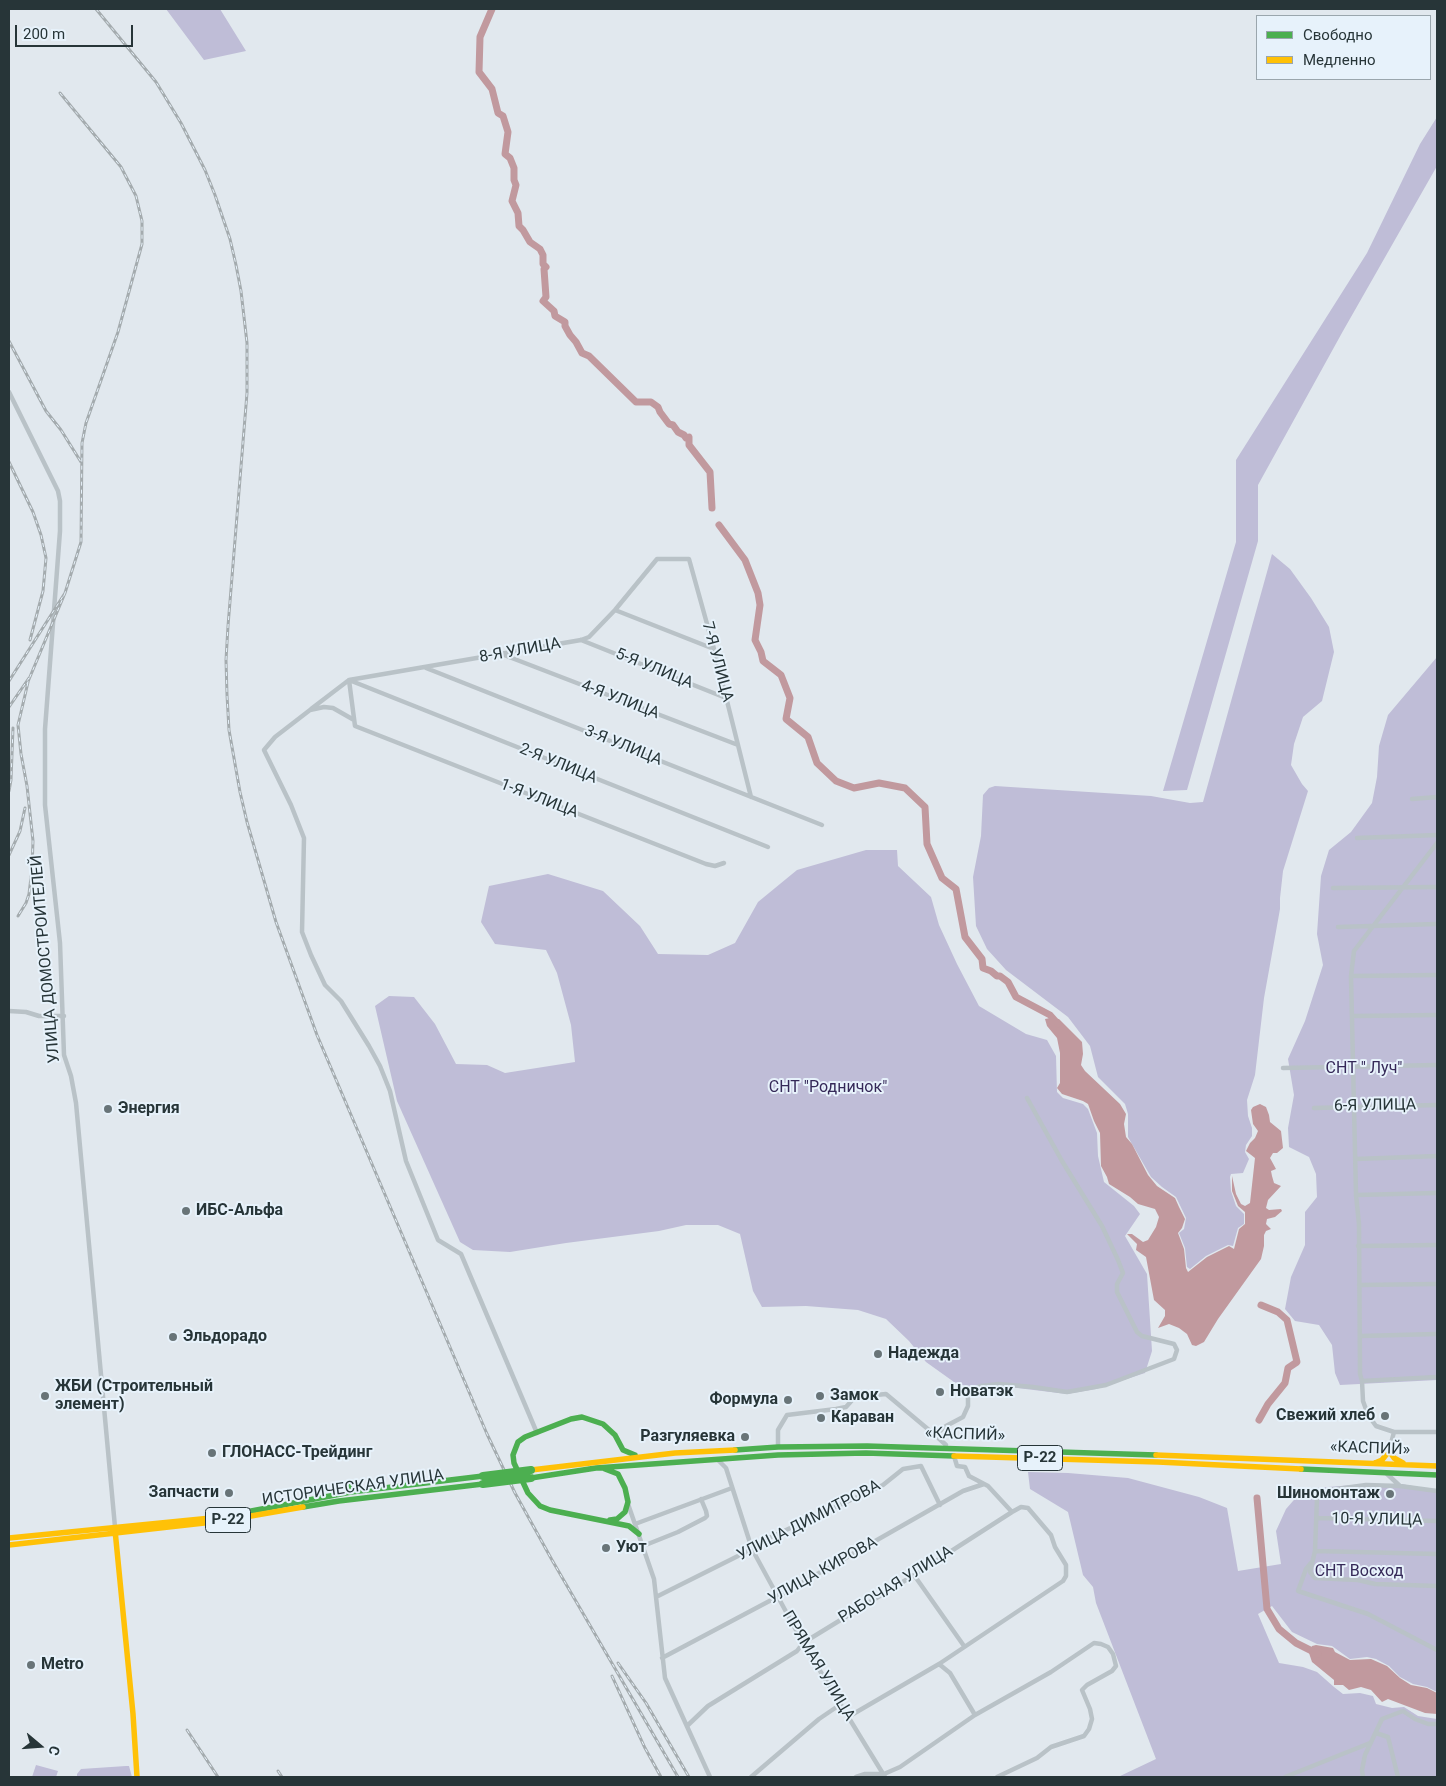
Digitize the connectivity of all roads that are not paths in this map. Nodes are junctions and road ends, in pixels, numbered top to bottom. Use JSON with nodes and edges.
{"nodes":[{"id":1,"x":9,"y":392,"type":"edge"},
{"id":2,"x":657,"y":559,"type":"joint"},
{"id":3,"x":615,"y":610,"type":"junction"},
{"id":4,"x":581,"y":640,"type":"junction"},
{"id":5,"x":714,"y":649,"type":"junction"},
{"id":6,"x":503,"y":654,"type":"junction"},
{"id":7,"x":424,"y":667,"type":"junction"},
{"id":8,"x":349,"y":680,"type":"junction"},
{"id":9,"x":726,"y":698,"type":"junction"},
{"id":10,"x":310,"y":710,"type":"junction"},
{"id":11,"x":354,"y":720,"type":"junction"},
{"id":12,"x":738,"y":745,"type":"junction"},
{"id":13,"x":751,"y":797,"type":"junction"},
{"id":14,"x":1437,"y":797,"type":"edge"},
{"id":15,"x":1412,"y":799,"type":"dead end"},
{"id":16,"x":822,"y":824,"type":"dead end"},
{"id":17,"x":1437,"y":835,"type":"edge"},
{"id":18,"x":1356,"y":838,"type":"dead end"},
{"id":19,"x":1437,"y":843,"type":"edge"},
{"id":20,"x":768,"y":847,"type":"dead end"},
{"id":21,"x":724,"y":863,"type":"dead end"},
{"id":22,"x":1405,"y":886,"type":"junction"},
{"id":23,"x":1437,"y":887,"type":"edge"},
{"id":24,"x":1333,"y":888,"type":"dead end"},
{"id":25,"x":1437,"y":924,"type":"edge"},
{"id":26,"x":1373,"y":926,"type":"junction"},
{"id":27,"x":1338,"y":927,"type":"dead end"},
{"id":28,"x":1437,"y":974,"type":"edge"},
{"id":29,"x":1351,"y":976,"type":"junction"},
{"id":30,"x":9,"y":1011,"type":"edge"},
{"id":31,"x":1437,"y":1014,"type":"edge"},
{"id":32,"x":64,"y":1016,"type":"junction"},
{"id":33,"x":1353,"y":1016,"type":"junction"},
{"id":34,"x":1437,"y":1065,"type":"edge"},
{"id":35,"x":1353,"y":1066,"type":"junction"},
{"id":36,"x":1283,"y":1068,"type":"dead end"},
{"id":37,"x":1027,"y":1098,"type":"dead end"},
{"id":38,"x":1437,"y":1105,"type":"edge"},
{"id":39,"x":1354,"y":1107,"type":"junction"},
{"id":40,"x":1314,"y":1108,"type":"dead end"},
{"id":41,"x":1437,"y":1156,"type":"edge"},
{"id":42,"x":1356,"y":1159,"type":"junction"},
{"id":43,"x":1437,"y":1193,"type":"edge"},
{"id":44,"x":1356,"y":1195,"type":"junction"},
{"id":45,"x":1437,"y":1245,"type":"edge"},
{"id":46,"x":1358,"y":1246,"type":"junction"},
{"id":47,"x":1437,"y":1284,"type":"edge"},
{"id":48,"x":1359,"y":1285,"type":"junction"},
{"id":49,"x":1437,"y":1334,"type":"edge"},
{"id":50,"x":1360,"y":1336,"type":"junction"},
{"id":51,"x":1437,"y":1377,"type":"edge"},
{"id":52,"x":1362,"y":1381,"type":"junction"},
{"id":53,"x":1394,"y":1432,"type":"junction"},
{"id":54,"x":1437,"y":1432,"type":"edge"},
{"id":55,"x":537,"y":1433,"type":"junction"},
{"id":56,"x":935,"y":1435,"type":"junction"},
{"id":57,"x":618,"y":1441,"type":"junction"},
{"id":58,"x":778,"y":1447,"type":"junction"},
{"id":59,"x":949,"y":1449,"type":"junction"},
{"id":60,"x":1389,"y":1451,"type":"junction"},
{"id":61,"x":717,"y":1458,"type":"junction"},
{"id":62,"x":734,"y":1458,"type":"junction"},
{"id":63,"x":642,"y":1460,"type":"junction"},
{"id":64,"x":589,"y":1462,"type":"junction"},
{"id":65,"x":1374,"y":1463,"type":"junction"},
{"id":66,"x":1405,"y":1464,"type":"junction"},
{"id":67,"x":1437,"y":1466,"type":"edge"},
{"id":68,"x":596,"y":1468,"type":"junction"},
{"id":69,"x":726,"y":1468,"type":"junction"},
{"id":70,"x":1386,"y":1473,"type":"junction"},
{"id":71,"x":531,"y":1474,"type":"junction"},
{"id":72,"x":1437,"y":1475,"type":"edge"},
{"id":73,"x":483,"y":1480,"type":"junction"},
{"id":74,"x":984,"y":1484,"type":"junction"},
{"id":75,"x":1400,"y":1486,"type":"junction"},
{"id":76,"x":625,"y":1488,"type":"junction"},
{"id":77,"x":732,"y":1488,"type":"junction"},
{"id":78,"x":1437,"y":1491,"type":"edge"},
{"id":79,"x":701,"y":1499,"type":"junction"},
{"id":80,"x":628,"y":1502,"type":"junction"},
{"id":81,"x":940,"y":1505,"type":"junction"},
{"id":82,"x":1012,"y":1512,"type":"junction"},
{"id":83,"x":1317,"y":1518,"type":"junction"},
{"id":84,"x":608,"y":1521,"type":"junction"},
{"id":85,"x":1437,"y":1521,"type":"edge"},
{"id":86,"x":635,"y":1524,"type":"junction"},
{"id":87,"x":115,"y":1530,"type":"junction"},
{"id":88,"x":638,"y":1534,"type":"junction"},
{"id":89,"x":9,"y":1538,"type":"edge"},
{"id":90,"x":9,"y":1545,"type":"edge"},
{"id":91,"x":643,"y":1546,"type":"junction"},
{"id":92,"x":752,"y":1549,"type":"junction"},
{"id":93,"x":1315,"y":1551,"type":"junction"},
{"id":94,"x":1437,"y":1554,"type":"edge"},
{"id":95,"x":1311,"y":1564,"type":"junction"},
{"id":96,"x":914,"y":1575,"type":"junction"},
{"id":97,"x":1437,"y":1586,"type":"edge"},
{"id":98,"x":777,"y":1597,"type":"junction"},
{"id":99,"x":656,"y":1598,"type":"junction"},
{"id":100,"x":802,"y":1643,"type":"junction"},
{"id":101,"x":964,"y":1646,"type":"junction"},
{"id":102,"x":1437,"y":1650,"type":"edge"},
{"id":103,"x":662,"y":1658,"type":"junction"},
{"id":104,"x":939,"y":1664,"type":"junction"},
{"id":105,"x":841,"y":1704,"type":"junction"},
{"id":106,"x":975,"y":1715,"type":"junction"},
{"id":107,"x":848,"y":1717,"type":"junction"},
{"id":108,"x":1437,"y":1724,"type":"edge"},
{"id":109,"x":687,"y":1726,"type":"junction"},
{"id":110,"x":1376,"y":1733,"type":"junction"},
{"id":111,"x":1372,"y":1743,"type":"junction"},
{"id":112,"x":885,"y":1776,"type":"edge"},
{"id":113,"x":137,"y":1777,"type":"edge"},
{"id":114,"x":710,"y":1777,"type":"edge"},
{"id":115,"x":751,"y":1777,"type":"edge"},
{"id":116,"x":856,"y":1777,"type":"edge"},
{"id":117,"x":997,"y":1777,"type":"edge"},
{"id":118,"x":1285,"y":1777,"type":"edge"},
{"id":119,"x":1362,"y":1777,"type":"edge"},
{"id":120,"x":1398,"y":1777,"type":"edge"}],
"edges":[{"from":1,"to":32,"type":"street","name":"УЛИЦА ДОМОСТРОИТЕЛЕЙ"},
{"from":2,"to":3,"type":"street","name":"8-Я УЛИЦА"},
{"from":2,"to":5,"type":"street","name":"7-Я УЛИЦА"},
{"from":3,"to":4,"type":"street","name":"8-Я УЛИЦА"},
{"from":3,"to":5,"type":"street"},
{"from":4,"to":6,"type":"street","name":"8-Я УЛИЦА"},
{"from":4,"to":9,"type":"street","name":"5-Я УЛИЦА"},
{"from":5,"to":9,"type":"street","name":"7-Я УЛИЦА"},
{"from":6,"to":7,"type":"street","name":"8-Я УЛИЦА"},
{"from":6,"to":12,"type":"street","name":"4-Я УЛИЦА"},
{"from":7,"to":8,"type":"street","name":"8-Я УЛИЦА"},
{"from":7,"to":13,"type":"street","name":"3-Я УЛИЦА"},
{"from":8,"to":10,"type":"street"},
{"from":8,"to":11,"type":"street"},
{"from":8,"to":20,"type":"street","name":"2-Я УЛИЦА"},
{"from":9,"to":12,"type":"street","name":"7-Я УЛИЦА"},
{"from":10,"to":11,"type":"street"},
{"from":10,"to":55,"type":"street"},
{"from":11,"to":21,"type":"street","name":"1-Я УЛИЦА"},
{"from":12,"to":13,"type":"street","name":"7-Я УЛИЦА"},
{"from":13,"to":16,"type":"street","name":"3-Я УЛИЦА"},
{"from":14,"to":15,"type":"street"},
{"from":17,"to":18,"type":"street"},
{"from":19,"to":22,"type":"street"},
{"from":22,"to":23,"type":"street"},
{"from":22,"to":24,"type":"street"},
{"from":22,"to":26,"type":"street"},
{"from":25,"to":26,"type":"street"},
{"from":26,"to":27,"type":"street"},
{"from":26,"to":29,"type":"street"},
{"from":28,"to":29,"type":"street"},
{"from":29,"to":33,"type":"street"},
{"from":30,"to":32,"type":"street"},
{"from":31,"to":33,"type":"street"},
{"from":32,"to":87,"type":"street","name":"УЛИЦА ДОМОСТРОИТЕЛЕЙ"},
{"from":33,"to":35,"type":"street"},
{"from":34,"to":35,"type":"street"},
{"from":35,"to":36,"type":"street"},
{"from":35,"to":39,"type":"street"},
{"from":37,"to":56,"type":"street"},
{"from":38,"to":39,"type":"street","name":"6-Я УЛИЦА"},
{"from":39,"to":40,"type":"street","name":"6-Я УЛИЦА"},
{"from":39,"to":42,"type":"street"},
{"from":41,"to":42,"type":"street"},
{"from":42,"to":44,"type":"street"},
{"from":43,"to":44,"type":"street"},
{"from":44,"to":46,"type":"street"},
{"from":45,"to":46,"type":"street"},
{"from":46,"to":48,"type":"street"},
{"from":47,"to":48,"type":"street"},
{"from":48,"to":50,"type":"street"},
{"from":49,"to":50,"type":"street"},
{"from":50,"to":52,"type":"street"},
{"from":51,"to":52,"type":"street"},
{"from":52,"to":53,"type":"street"},
{"from":53,"to":54,"type":"street"},
{"from":53,"to":60,"type":"street"},
{"from":55,"to":57,"type":"main road"},
{"from":55,"to":84,"type":"main road"},
{"from":56,"to":58,"type":"street"},
{"from":56,"to":59,"type":"street"},
{"from":57,"to":63,"type":"main road"},
{"from":57,"to":64,"type":"main road"},
{"from":58,"to":59,"type":"main road","name":"«КАСПИЙ»","number":"Р-22"},
{"from":58,"to":63,"type":"main road","name":"«КАСПИЙ»","number":"Р-22"},
{"from":59,"to":62,"type":"main road","name":"«КАСПИЙ»","number":"Р-22"},
{"from":59,"to":65,"type":"main road","name":"«КАСПИЙ»","number":"Р-22"},
{"from":59,"to":70,"type":"main road","name":"«КАСПИЙ»","number":"Р-22"},
{"from":59,"to":74,"type":"street"},
{"from":60,"to":65,"type":"main road"},
{"from":60,"to":66,"type":"main road"},
{"from":61,"to":62,"type":"main road","name":"«КАСПИЙ»","number":"Р-22"},
{"from":61,"to":63,"type":"main road","name":"«КАСПИЙ»","number":"Р-22"},
{"from":61,"to":69,"type":"street"},
{"from":62,"to":69,"type":"street"},
{"from":63,"to":64,"type":"main road","name":"ИСТОРИЧЕСКАЯ УЛИЦА","number":"Р-22"},
{"from":63,"to":68,"type":"main road","name":"ИСТОРИЧЕСКАЯ УЛИЦА","number":"Р-22"},
{"from":63,"to":76,"type":"main road"},
{"from":64,"to":71,"type":"main road","name":"ИСТОРИЧЕСКАЯ УЛИЦА","number":"Р-22"},
{"from":65,"to":66,"type":"main road","name":"«КАСПИЙ»","number":"Р-22"},
{"from":66,"to":67,"type":"main road","name":"«КАСПИЙ»","number":"Р-22"},
{"from":68,"to":71,"type":"main road","name":"ИСТОРИЧЕСКАЯ УЛИЦА","number":"Р-22"},
{"from":68,"to":76,"type":"main road"},
{"from":69,"to":77,"type":"street","name":"ПРЯМАЯ УЛИЦА"},
{"from":70,"to":72,"type":"main road","name":"«КАСПИЙ»","number":"Р-22"},
{"from":70,"to":75,"type":"street"},
{"from":71,"to":73,"type":"main road","name":"ИСТОРИЧЕСКАЯ УЛИЦА","number":"Р-22","bridge":true},
{"from":73,"to":87,"type":"main road","name":"ИСТОРИЧЕСКАЯ УЛИЦА","number":"Р-22"},
{"from":73,"to":87,"type":"main road","name":"ИСТОРИЧЕСКАЯ УЛИЦА","number":"Р-22"},
{"from":74,"to":81,"type":"street","name":"УЛИЦА КИРОВА"},
{"from":74,"to":82,"type":"street"},
{"from":75,"to":78,"type":"street"},
{"from":75,"to":83,"type":"street"},
{"from":76,"to":80,"type":"main road"},
{"from":77,"to":79,"type":"street"},
{"from":77,"to":92,"type":"street","name":"ПРЯМАЯ УЛИЦА"},
{"from":79,"to":86,"type":"street"},
{"from":79,"to":91,"type":"street"},
{"from":80,"to":84,"type":"main road"},
{"from":80,"to":86,"type":"street"},
{"from":81,"to":92,"type":"street","name":"УЛИЦА ДИМИТРОВА"},
{"from":81,"to":98,"type":"street","name":"УЛИЦА КИРОВА"},
{"from":82,"to":96,"type":"street","name":"РАБОЧАЯ УЛИЦА"},
{"from":82,"to":101,"type":"street"},
{"from":83,"to":85,"type":"street","name":"10-Я УЛИЦА"},
{"from":83,"to":93,"type":"street"},
{"from":84,"to":88,"type":"main road"},
{"from":86,"to":88,"type":"street"},
{"from":87,"to":89,"type":"main road","name":"ИСТОРИЧЕСКАЯ УЛИЦА","number":"Р-22"},
{"from":87,"to":90,"type":"main road","name":"ИСТОРИЧЕСКАЯ УЛИЦА","number":"Р-22"},
{"from":87,"to":113,"type":"main road"},
{"from":88,"to":91,"type":"street"},
{"from":91,"to":99,"type":"street"},
{"from":92,"to":98,"type":"street","name":"ПРЯМАЯ УЛИЦА"},
{"from":92,"to":99,"type":"street","name":"УЛИЦА ДИМИТРОВА"},
{"from":93,"to":94,"type":"street"},
{"from":93,"to":95,"type":"street"},
{"from":95,"to":97,"type":"street"},
{"from":95,"to":102,"type":"street"},
{"from":96,"to":100,"type":"street","name":"РАБОЧАЯ УЛИЦА"},
{"from":96,"to":101,"type":"street"},
{"from":98,"to":100,"type":"street","name":"ПРЯМАЯ УЛИЦА"},
{"from":98,"to":103,"type":"street","name":"УЛИЦА КИРОВА"},
{"from":99,"to":103,"type":"street"},
{"from":100,"to":105,"type":"street","name":"ПРЯМАЯ УЛИЦА"},
{"from":100,"to":109,"type":"street","name":"РАБОЧАЯ УЛИЦА"},
{"from":101,"to":104,"type":"street"},
{"from":103,"to":109,"type":"street"},
{"from":104,"to":106,"type":"street"},
{"from":104,"to":107,"type":"street"},
{"from":105,"to":107,"type":"street","name":"ПРЯМАЯ УЛИЦА"},
{"from":105,"to":115,"type":"street"},
{"from":106,"to":112,"type":"street"},
{"from":106,"to":117,"type":"street"},
{"from":107,"to":112,"type":"street","name":"ПРЯМАЯ УЛИЦА"},
{"from":108,"to":110,"type":"street"},
{"from":109,"to":114,"type":"street"},
{"from":110,"to":111,"type":"street"},
{"from":110,"to":120,"type":"street"},
{"from":111,"to":118,"type":"street"},
{"from":111,"to":119,"type":"street"},
{"from":112,"to":116,"type":"street"}]}
